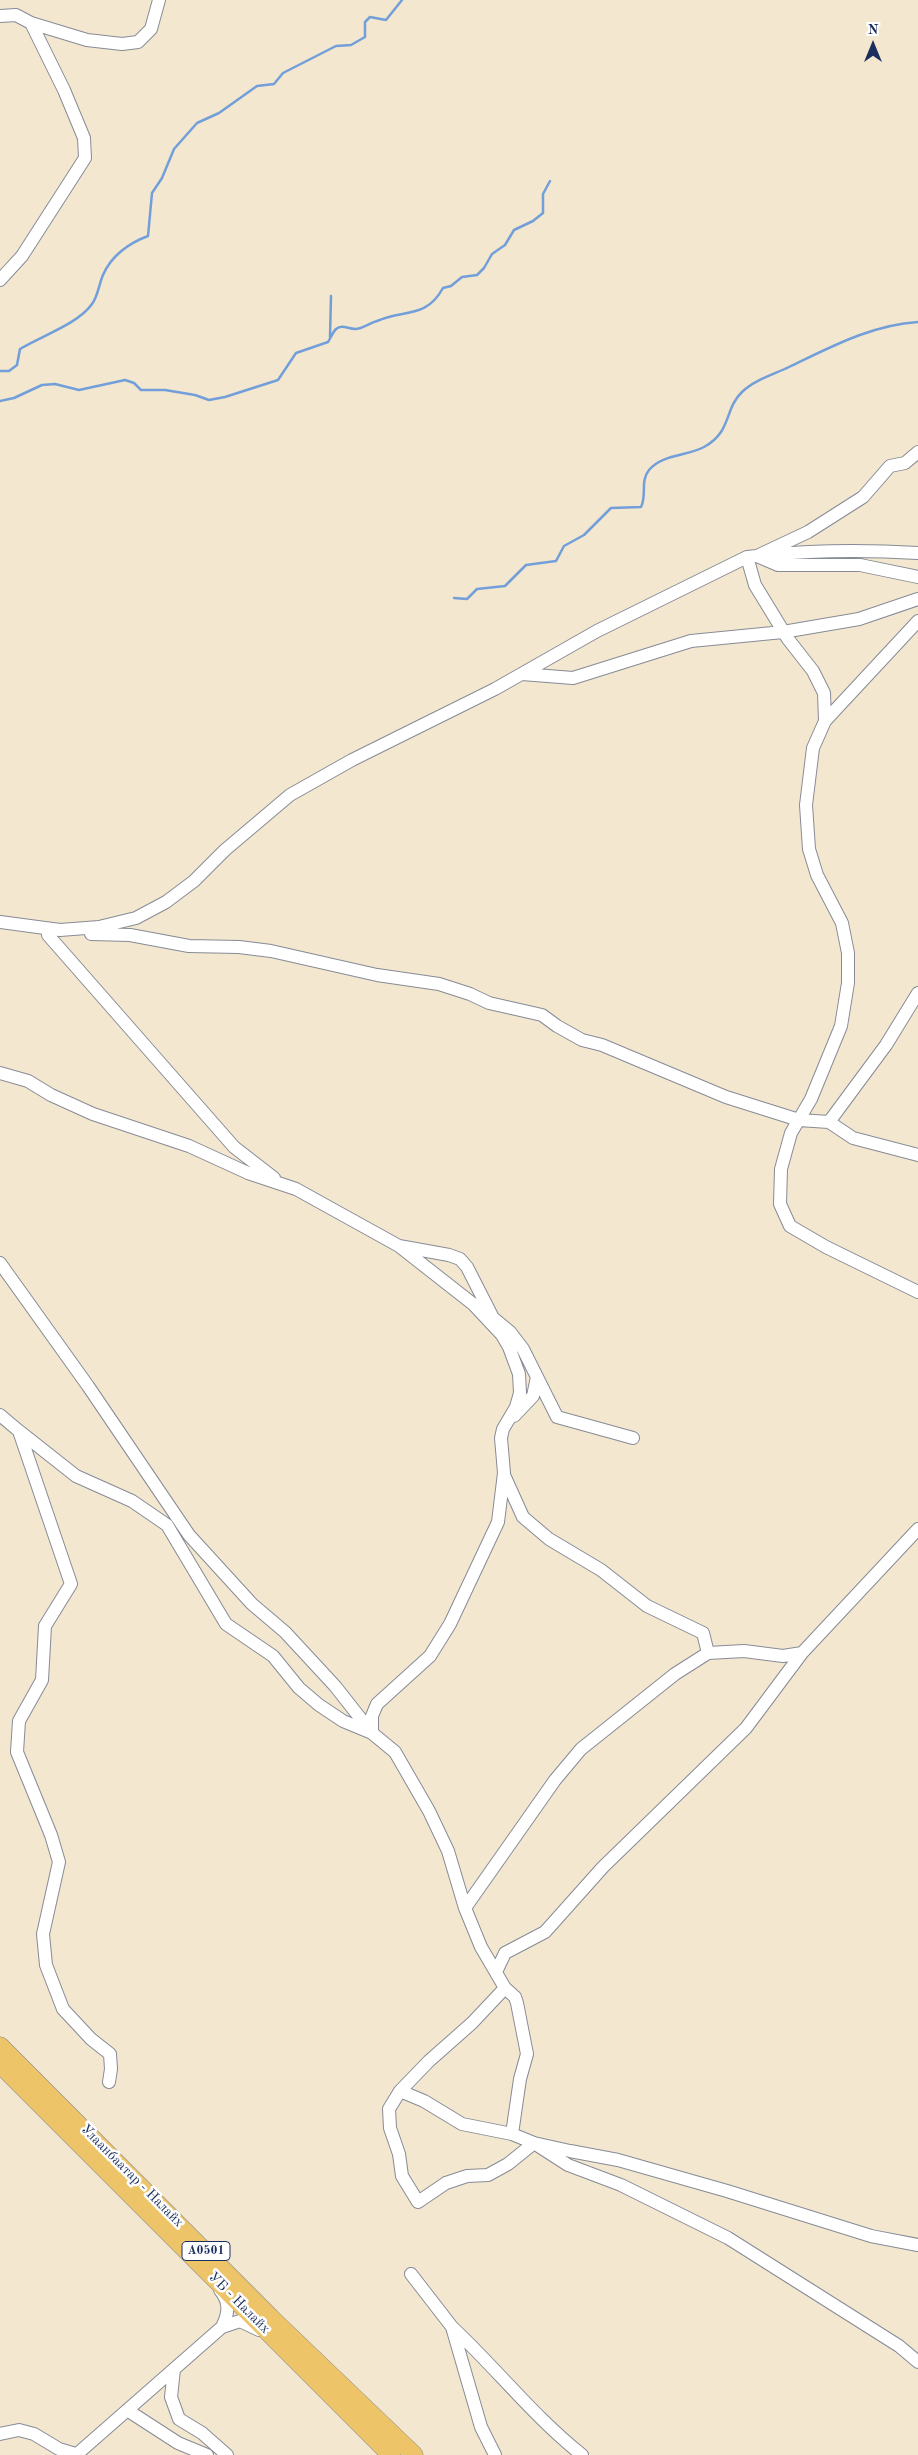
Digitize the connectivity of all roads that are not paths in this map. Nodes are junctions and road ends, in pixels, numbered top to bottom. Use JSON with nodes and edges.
{"nodes":[{"id":1,"x":159,"y":0,"type":"edge"},
{"id":2,"x":0,"y":16,"type":"edge"},
{"id":3,"x":31,"y":23,"type":"junction"},
{"id":4,"x":0,"y":280,"type":"edge"},
{"id":5,"x":918,"y":452,"type":"edge"},
{"id":6,"x":918,"y":553,"type":"edge"},
{"id":7,"x":752,"y":557,"type":"junction"},
{"id":8,"x":918,"y":577,"type":"edge"},
{"id":9,"x":918,"y":599,"type":"edge"},
{"id":10,"x":918,"y":621,"type":"edge"},
{"id":11,"x":783,"y":632,"type":"junction"},
{"id":12,"x":522,"y":674,"type":"junction"},
{"id":13,"x":825,"y":721,"type":"junction"},
{"id":14,"x":0,"y":922,"type":"edge"},
{"id":15,"x":31,"y":927,"type":"junction"},
{"id":16,"x":48,"y":935,"type":"junction"},
{"id":17,"x":918,"y":993,"type":"edge"},
{"id":18,"x":0,"y":1073,"type":"edge"},
{"id":19,"x":799,"y":1120,"type":"junction"},
{"id":20,"x":829,"y":1122,"type":"junction"},
{"id":21,"x":918,"y":1155,"type":"edge"},
{"id":22,"x":281,"y":1182,"type":"junction"},
{"id":23,"x":399,"y":1246,"type":"junction"},
{"id":24,"x":0,"y":1263,"type":"edge"},
{"id":25,"x":918,"y":1292,"type":"edge"},
{"id":26,"x":502,"y":1335,"type":"junction"},
{"id":27,"x":538,"y":1376,"type":"junction"},
{"id":28,"x":0,"y":1415,"type":"edge"},
{"id":29,"x":510,"y":1419,"type":"junction"},
{"id":30,"x":19,"y":1430,"type":"junction"},
{"id":31,"x":633,"y":1438,"type":"dead end"},
{"id":32,"x":504,"y":1473,"type":"junction"},
{"id":33,"x":918,"y":1529,"type":"edge"},
{"id":34,"x":708,"y":1653,"type":"junction"},
{"id":35,"x":802,"y":1653,"type":"junction"},
{"id":36,"x":372,"y":1733,"type":"junction"},
{"id":37,"x":464,"y":1908,"type":"junction"},
{"id":38,"x":496,"y":1972,"type":"junction"},
{"id":39,"x":505,"y":1988,"type":"junction"},
{"id":40,"x":0,"y":2046,"type":"edge"},
{"id":41,"x":0,"y":2064,"type":"edge"},
{"id":42,"x":109,"y":2082,"type":"dead end"},
{"id":43,"x":400,"y":2091,"type":"junction"},
{"id":44,"x":66,"y":2130,"type":"joint"},
{"id":45,"x":512,"y":2134,"type":"junction"},
{"id":46,"x":534,"y":2143,"type":"junction"},
{"id":47,"x":918,"y":2245,"type":"edge"},
{"id":48,"x":411,"y":2274,"type":"dead end"},
{"id":49,"x":215,"y":2279,"type":"junction"},
{"id":50,"x":452,"y":2326,"type":"junction"},
{"id":51,"x":222,"y":2327,"type":"junction"},
{"id":52,"x":271,"y":2334,"type":"junction"},
{"id":53,"x":918,"y":2362,"type":"edge"},
{"id":54,"x":174,"y":2369,"type":"junction"},
{"id":55,"x":127,"y":2410,"type":"junction"},
{"id":56,"x":0,"y":2430,"type":"edge"},
{"id":57,"x":19,"y":2430,"type":"junction"},
{"id":58,"x":0,"y":2434,"type":"edge"},
{"id":59,"x":77,"y":2455,"type":"edge"},
{"id":60,"x":207,"y":2455,"type":"edge"},
{"id":61,"x":227,"y":2455,"type":"edge"},
{"id":62,"x":391,"y":2455,"type":"edge"},
{"id":63,"x":414,"y":2455,"type":"edge"},
{"id":64,"x":495,"y":2455,"type":"edge"},
{"id":65,"x":582,"y":2455,"type":"edge"}],
"edges":[{"from":1,"to":3,"type":"street"},
{"from":2,"to":3,"type":"street"},
{"from":3,"to":4,"type":"street"},
{"from":5,"to":7,"type":"street"},
{"from":6,"to":7,"type":"street"},
{"from":7,"to":8,"type":"street"},
{"from":7,"to":11,"type":"street"},
{"from":7,"to":12,"type":"street"},
{"from":9,"to":11,"type":"street"},
{"from":10,"to":13,"type":"street"},
{"from":11,"to":12,"type":"street"},
{"from":11,"to":13,"type":"street"},
{"from":12,"to":15,"type":"street"},
{"from":13,"to":19,"type":"street"},
{"from":14,"to":15,"type":"street"},
{"from":15,"to":16,"type":"street"},
{"from":16,"to":19,"type":"street"},
{"from":16,"to":22,"type":"street"},
{"from":17,"to":20,"type":"street"},
{"from":18,"to":22,"type":"street"},
{"from":19,"to":20,"type":"street"},
{"from":19,"to":25,"type":"street"},
{"from":20,"to":21,"type":"street"},
{"from":22,"to":23,"type":"street"},
{"from":23,"to":26,"type":"street"},
{"from":23,"to":27,"type":"street"},
{"from":24,"to":36,"type":"street"},
{"from":26,"to":27,"type":"street"},
{"from":26,"to":29,"type":"street"},
{"from":27,"to":29,"type":"street"},
{"from":27,"to":31,"type":"street"},
{"from":28,"to":30,"type":"street"},
{"from":29,"to":32,"type":"street"},
{"from":30,"to":36,"type":"street"},
{"from":30,"to":42,"type":"street"},
{"from":32,"to":34,"type":"street"},
{"from":32,"to":36,"type":"street"},
{"from":33,"to":35,"type":"street"},
{"from":34,"to":35,"type":"street"},
{"from":34,"to":37,"type":"street"},
{"from":35,"to":38,"type":"street"},
{"from":36,"to":37,"type":"street"},
{"from":37,"to":38,"type":"street"},
{"from":38,"to":39,"type":"street"},
{"from":39,"to":43,"type":"street"},
{"from":39,"to":45,"type":"street"},
{"from":40,"to":63,"type":"highway","name":"Улаанбаатар - Налайх","number":"A0501"},
{"from":41,"to":44,"type":"highway","name":"Улаанбаатар - Налайх","number":"A0501"},
{"from":43,"to":45,"type":"street"},
{"from":43,"to":46,"type":"street"},
{"from":44,"to":49,"type":"highway","name":"УБ - Налайх","number":"A0501"},
{"from":45,"to":46,"type":"street"},
{"from":46,"to":47,"type":"street"},
{"from":46,"to":53,"type":"street"},
{"from":48,"to":50,"type":"street"},
{"from":49,"to":51,"type":"street"},
{"from":49,"to":52,"type":"highway","name":"УБ - Налайх","number":"A0501"},
{"from":50,"to":64,"type":"street"},
{"from":50,"to":65,"type":"street"},
{"from":51,"to":52,"type":"street"},
{"from":51,"to":54,"type":"street"},
{"from":52,"to":62,"type":"highway","name":"УБ - Налайх","number":"A0501"},
{"from":54,"to":55,"type":"street"},
{"from":54,"to":61,"type":"street"},
{"from":55,"to":59,"type":"street"},
{"from":55,"to":60,"type":"street"},
{"from":56,"to":57,"type":"street"},
{"from":57,"to":58,"type":"street"},
{"from":57,"to":59,"type":"street"}]}
